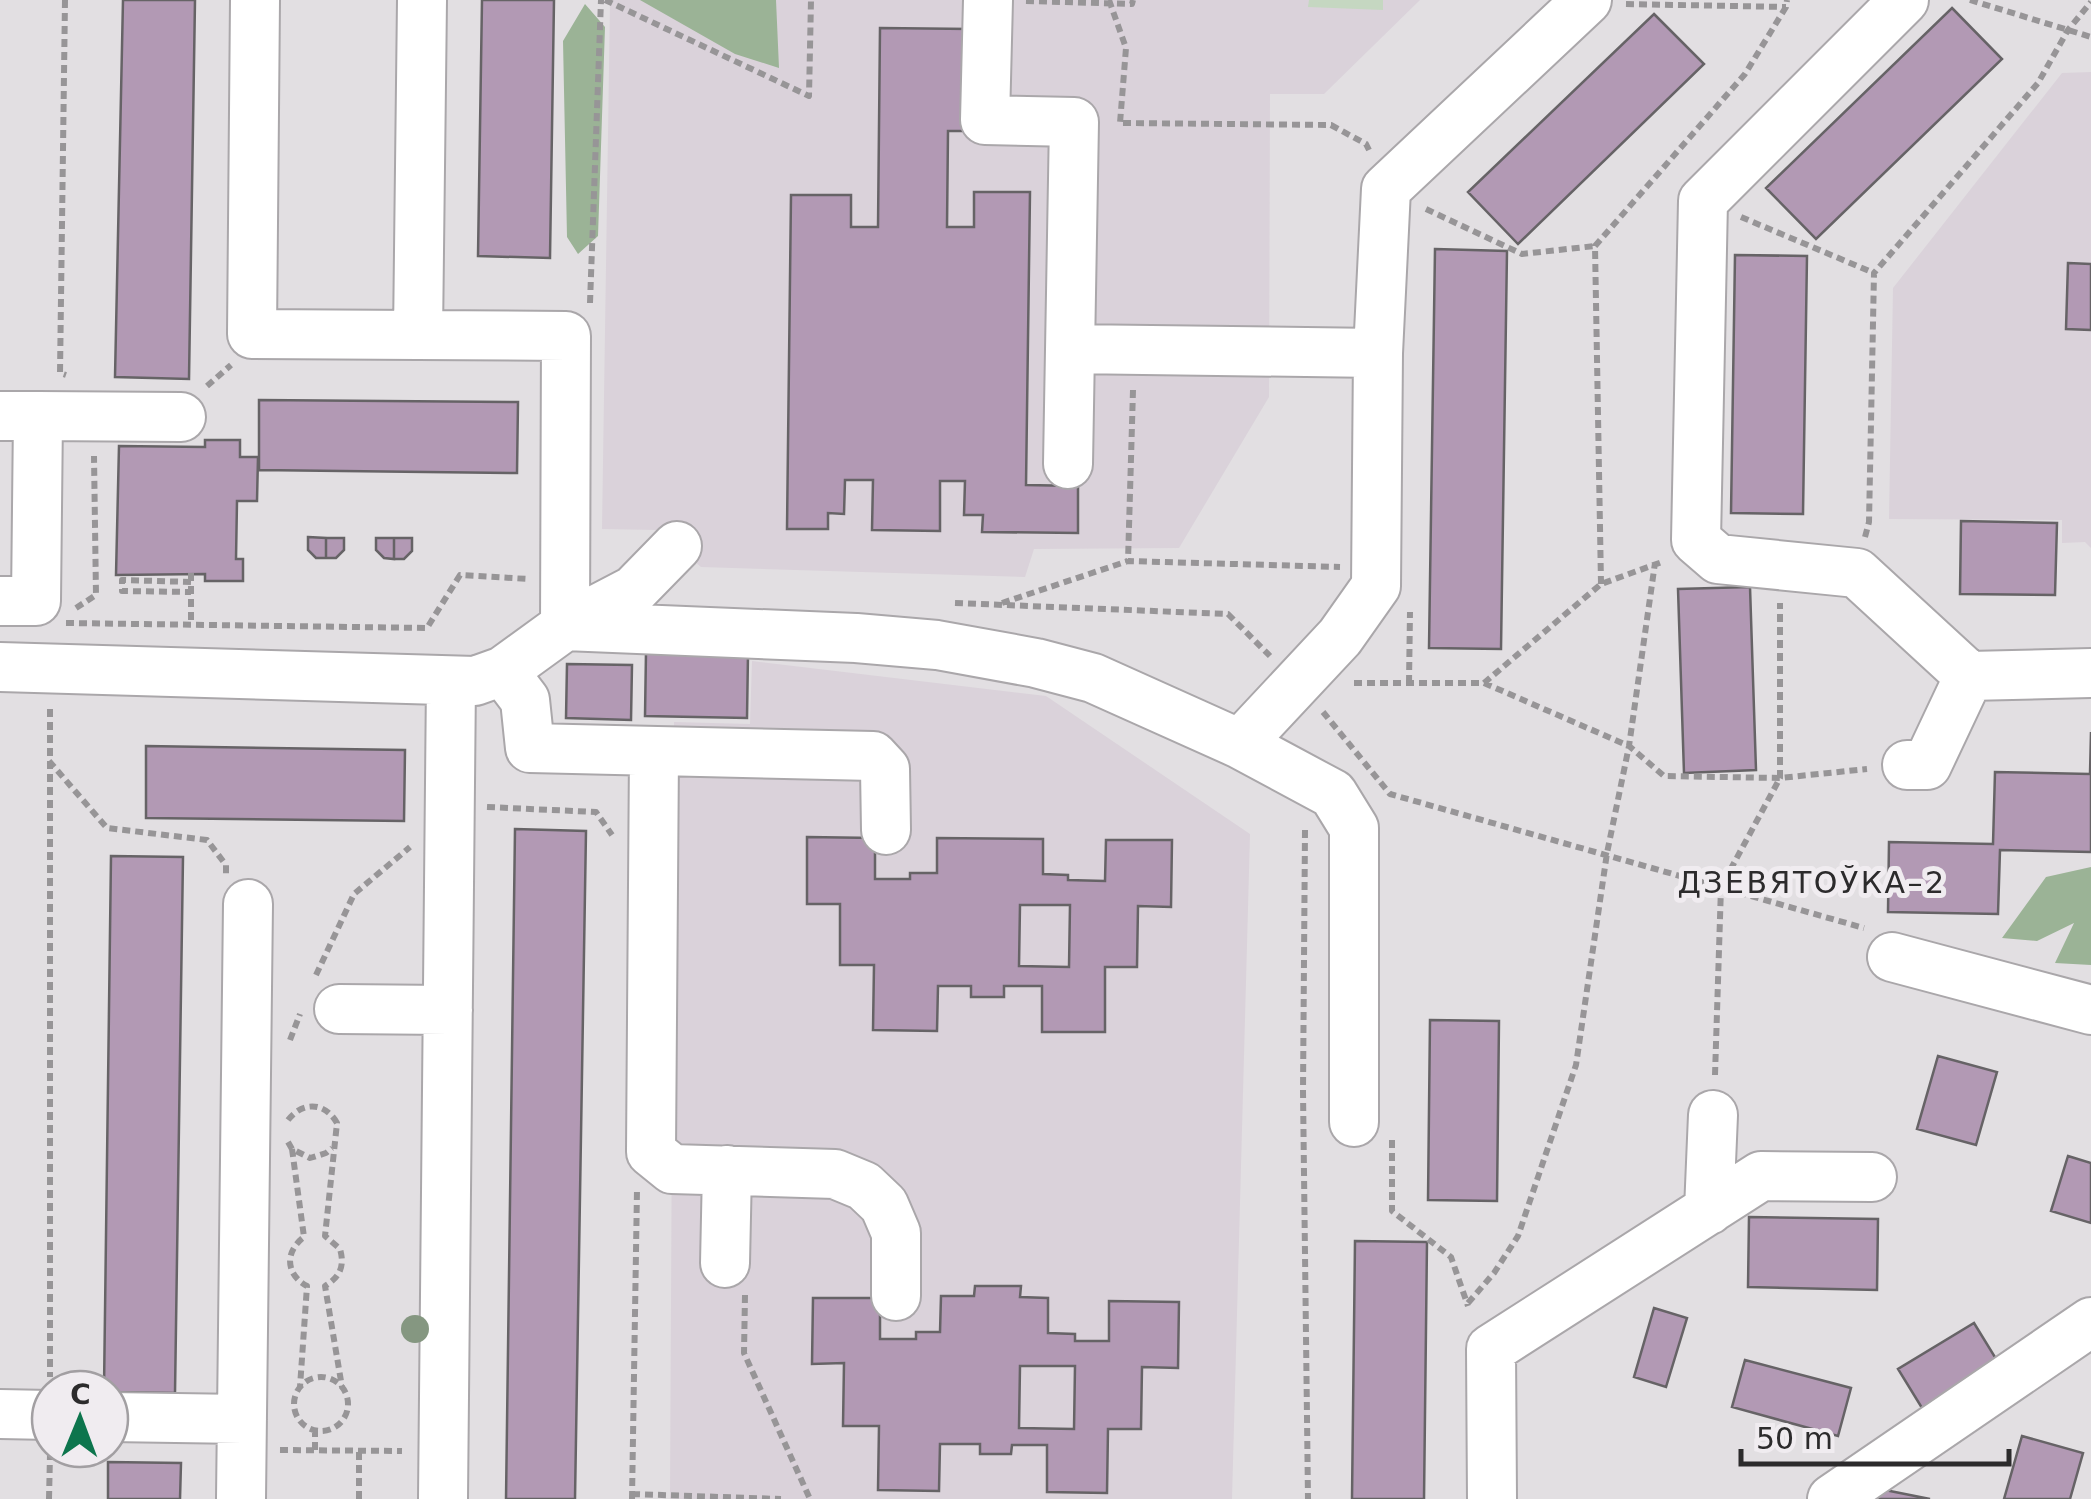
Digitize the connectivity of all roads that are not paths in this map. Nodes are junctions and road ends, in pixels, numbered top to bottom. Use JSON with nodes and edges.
{"nodes":[{"id":1,"x":255,"y":0,"type":"edge"},
{"id":2,"x":422,"y":0,"type":"edge"},
{"id":3,"x":988,"y":0,"type":"edge"},
{"id":4,"x":1904,"y":0,"type":"edge"},
{"id":5,"x":1604,"y":2,"type":"edge"},
{"id":6,"x":418,"y":335,"type":"junction"},
{"id":7,"x":1070,"y":349,"type":"junction"},
{"id":8,"x":1378,"y":353,"type":"junction"},
{"id":9,"x":19,"y":416,"type":"edge"},
{"id":10,"x":181,"y":416,"type":"dead end"},
{"id":11,"x":1068,"y":464,"type":"dead end"},
{"id":12,"x":677,"y":546,"type":"dead end"},
{"id":13,"x":0,"y":601,"type":"edge"},
{"id":14,"x":565,"y":626,"type":"junction"},
{"id":15,"x":0,"y":667,"type":"edge"},
{"id":16,"x":503,"y":671,"type":"junction"},
{"id":17,"x":2091,"y":673,"type":"edge"},
{"id":18,"x":1969,"y":676,"type":"junction"},
{"id":19,"x":451,"y":681,"type":"junction"},
{"id":20,"x":1240,"y":744,"type":"junction"},
{"id":21,"x":654,"y":753,"type":"junction"},
{"id":22,"x":1907,"y":765,"type":"road end"},
{"id":23,"x":886,"y":830,"type":"dead end"},
{"id":24,"x":237,"y":884,"type":"road end"},
{"id":25,"x":1886,"y":944,"type":"road end"},
{"id":26,"x":318,"y":999,"type":"road end"},
{"id":27,"x":448,"y":1010,"type":"junction"},
{"id":28,"x":2091,"y":1010,"type":"edge"},
{"id":29,"x":1714,"y":1115,"type":"road end"},
{"id":30,"x":1373,"y":1126,"type":"road end"},
{"id":31,"x":727,"y":1170,"type":"junction"},
{"id":32,"x":1872,"y":1178,"type":"dead end"},
{"id":33,"x":1708,"y":1210,"type":"junction"},
{"id":34,"x":725,"y":1263,"type":"road end"},
{"id":35,"x":896,"y":1296,"type":"dead end"},
{"id":36,"x":2091,"y":1322,"type":"edge"},
{"id":37,"x":0,"y":1414,"type":"edge"},
{"id":38,"x":30,"y":1415,"type":"edge"},
{"id":39,"x":130,"y":1419,"type":"edge"},
{"id":40,"x":258,"y":1435,"type":"junction"},
{"id":41,"x":241,"y":1499,"type":"edge"},
{"id":42,"x":443,"y":1499,"type":"edge"},
{"id":43,"x":1492,"y":1499,"type":"edge"},
{"id":44,"x":1832,"y":1499,"type":"edge"}],
"edges":[{"from":1,"to":6,"type":"street"},
{"from":2,"to":6,"type":"street"},
{"from":3,"to":7,"type":"street"},
{"from":4,"to":18,"type":"street"},
{"from":5,"to":8,"type":"street"},
{"from":6,"to":14,"type":"street"},
{"from":7,"to":8,"type":"street"},
{"from":7,"to":11,"type":"street"},
{"from":8,"to":20,"type":"street"},
{"from":9,"to":10,"type":"street"},
{"from":9,"to":13,"type":"street"},
{"from":12,"to":14,"type":"street"},
{"from":14,"to":16,"type":"street"},
{"from":14,"to":20,"type":"street"},
{"from":15,"to":19,"type":"street"},
{"from":16,"to":19,"type":"street"},
{"from":16,"to":21,"type":"street"},
{"from":17,"to":18,"type":"street"},
{"from":18,"to":22,"type":"street"},
{"from":19,"to":27,"type":"street"},
{"from":20,"to":30,"type":"street"},
{"from":21,"to":23,"type":"street"},
{"from":21,"to":31,"type":"street"},
{"from":24,"to":40,"type":"street"},
{"from":25,"to":28,"type":"street"},
{"from":26,"to":27,"type":"street"},
{"from":27,"to":42,"type":"street"},
{"from":29,"to":33,"type":"street"},
{"from":31,"to":34,"type":"street"},
{"from":31,"to":35,"type":"street"},
{"from":32,"to":33,"type":"street"},
{"from":33,"to":43,"type":"street"},
{"from":36,"to":44,"type":"street"},
{"from":37,"to":38,"type":"street"},
{"from":39,"to":40,"type":"street"},
{"from":40,"to":41,"type":"street"}]}
